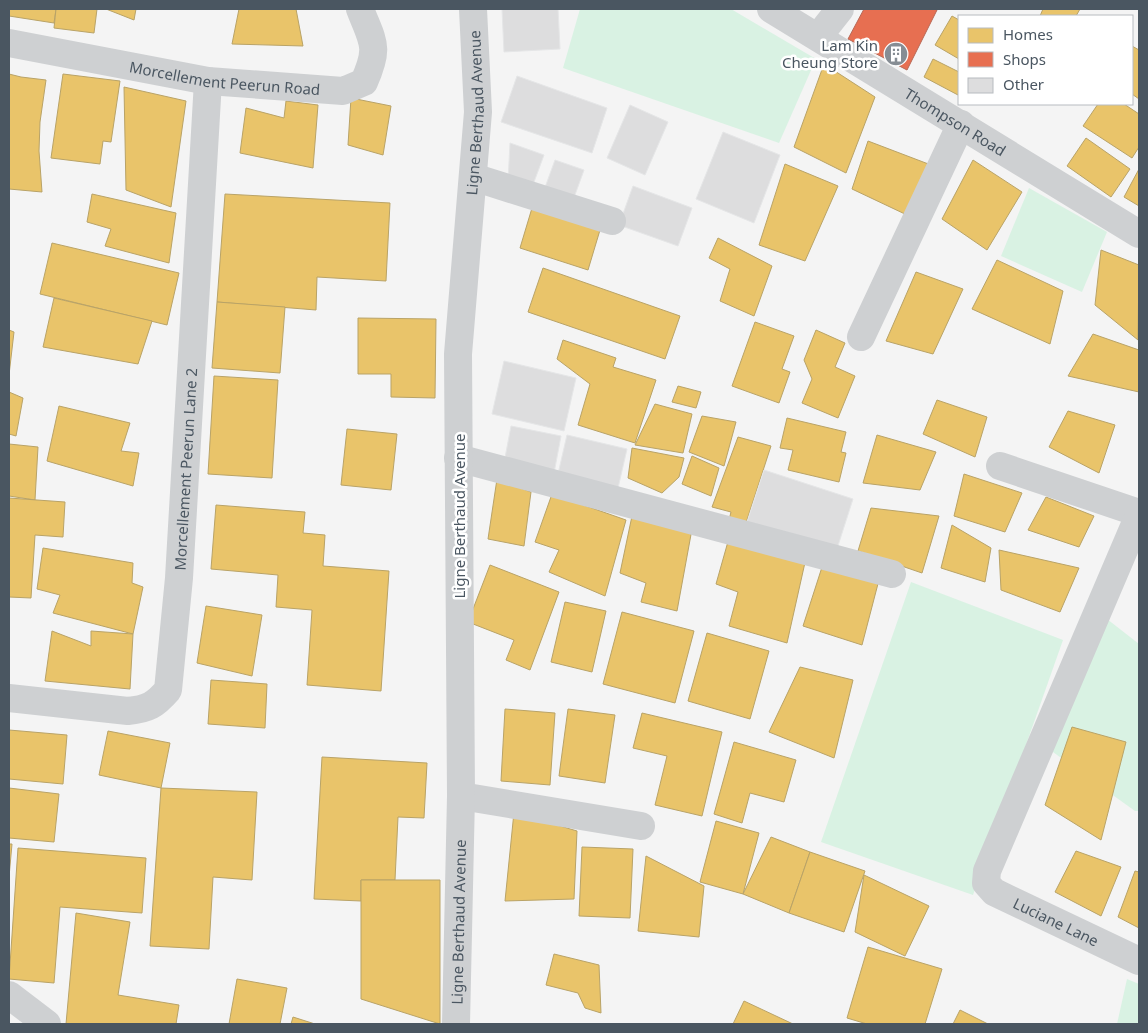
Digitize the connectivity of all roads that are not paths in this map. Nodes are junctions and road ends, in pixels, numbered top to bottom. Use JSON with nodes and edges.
{"nodes":[{"id":1,"x":360,"y":9,"type":"edge"},
{"id":2,"x":473,"y":9,"type":"edge"},
{"id":3,"x":772,"y":9,"type":"edge"},
{"id":4,"x":840,"y":9,"type":"edge"},
{"id":5,"x":818,"y":36,"type":"junction"},
{"id":6,"x":9,"y":43,"type":"edge"},
{"id":7,"x":208,"y":81,"type":"junction"},
{"id":8,"x":961,"y":124,"type":"junction"},
{"id":9,"x":473,"y":177,"type":"junction"},
{"id":10,"x":612,"y":221,"type":"dead end"},
{"id":11,"x":1139,"y":234,"type":"edge"},
{"id":12,"x":861,"y":336,"type":"dead end"},
{"id":13,"x":458,"y":458,"type":"junction"},
{"id":14,"x":1000,"y":466,"type":"dead end"},
{"id":15,"x":1139,"y":514,"type":"edge"},
{"id":16,"x":892,"y":574,"type":"dead end"},
{"id":17,"x":9,"y":698,"type":"edge"},
{"id":18,"x":461,"y":796,"type":"junction"},
{"id":19,"x":641,"y":826,"type":"dead end"},
{"id":20,"x":1139,"y":961,"type":"edge"},
{"id":21,"x":9,"y":995,"type":"edge"},
{"id":22,"x":47,"y":1024,"type":"edge"},
{"id":23,"x":456,"y":1024,"type":"edge"}],
"edges":[{"from":1,"to":7,"type":"street","name":"Morcellement Peerun Road"},
{"from":2,"to":9,"type":"street","name":"Ligne Berthaud Avenue"},
{"from":3,"to":5,"type":"street","name":"Thompson Road"},
{"from":4,"to":5,"type":"street"},
{"from":5,"to":8,"type":"street","name":"Thompson Road"},
{"from":6,"to":7,"type":"street","name":"Morcellement Peerun Road"},
{"from":7,"to":17,"type":"street","name":"Morcellement Peerun Lane 2"},
{"from":8,"to":11,"type":"street","name":"Thompson Road"},
{"from":8,"to":12,"type":"street"},
{"from":9,"to":10,"type":"street"},
{"from":9,"to":13,"type":"street","name":"Ligne Berthaud Avenue"},
{"from":13,"to":16,"type":"street"},
{"from":13,"to":18,"type":"street","name":"Ligne Berthaud Avenue"},
{"from":14,"to":15,"type":"street"},
{"from":15,"to":20,"type":"street","name":"Luciane Lane"},
{"from":18,"to":19,"type":"street"},
{"from":18,"to":23,"type":"street","name":"Ligne Berthaud Avenue"},
{"from":21,"to":22,"type":"street"}]}
